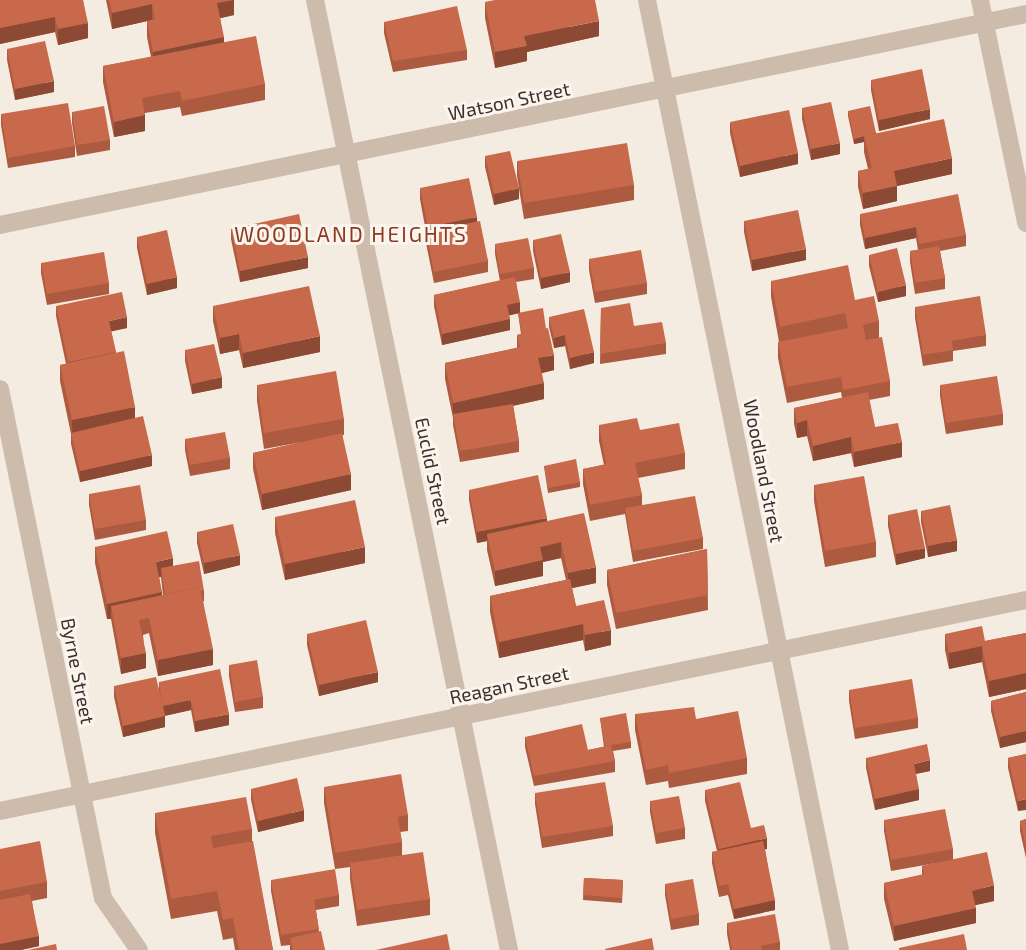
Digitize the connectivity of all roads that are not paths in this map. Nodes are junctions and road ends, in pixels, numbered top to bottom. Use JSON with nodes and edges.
{"nodes":[{"id":1,"x":315,"y":0,"type":"edge"},
{"id":2,"x":647,"y":0,"type":"edge"},
{"id":3,"x":980,"y":0,"type":"edge"},
{"id":4,"x":1026,"y":14,"type":"edge"},
{"id":5,"x":984,"y":22,"type":"junction"},
{"id":6,"x":665,"y":89,"type":"junction"},
{"id":7,"x":347,"y":157,"type":"junction"},
{"id":8,"x":1026,"y":223,"type":"edge"},
{"id":9,"x":0,"y":225,"type":"edge"},
{"id":10,"x":0,"y":389,"type":"edge"},
{"id":11,"x":1026,"y":600,"type":"edge"},
{"id":12,"x":778,"y":651,"type":"junction"},
{"id":13,"x":462,"y":716,"type":"junction"},
{"id":14,"x":82,"y":794,"type":"junction"},
{"id":15,"x":0,"y":811,"type":"edge"},
{"id":16,"x":139,"y":950,"type":"edge"},
{"id":17,"x":509,"y":950,"type":"edge"},
{"id":18,"x":840,"y":950,"type":"edge"}],
"edges":[{"from":1,"to":7,"type":"street","name":"Euclid Street"},
{"from":2,"to":6,"type":"street","name":"Woodland Street"},
{"from":3,"to":5,"type":"street"},
{"from":4,"to":5,"type":"street","name":"Watson Street"},
{"from":5,"to":6,"type":"street","name":"Watson Street"},
{"from":5,"to":8,"type":"street"},
{"from":6,"to":7,"type":"street","name":"Watson Street"},
{"from":6,"to":12,"type":"street","name":"Woodland Street"},
{"from":7,"to":9,"type":"street","name":"Watson Street"},
{"from":7,"to":13,"type":"street","name":"Euclid Street"},
{"from":10,"to":14,"type":"street","name":"Byrne Street"},
{"from":11,"to":12,"type":"street","name":"Reagan Street"},
{"from":12,"to":13,"type":"street","name":"Reagan Street"},
{"from":12,"to":18,"type":"street","name":"Woodland Street"},
{"from":13,"to":14,"type":"street","name":"Reagan Street"},
{"from":13,"to":17,"type":"street","name":"Euclid Street"},
{"from":14,"to":15,"type":"street","name":"Reagan Street"},
{"from":14,"to":16,"type":"street","name":"Byrne Street"}]}
